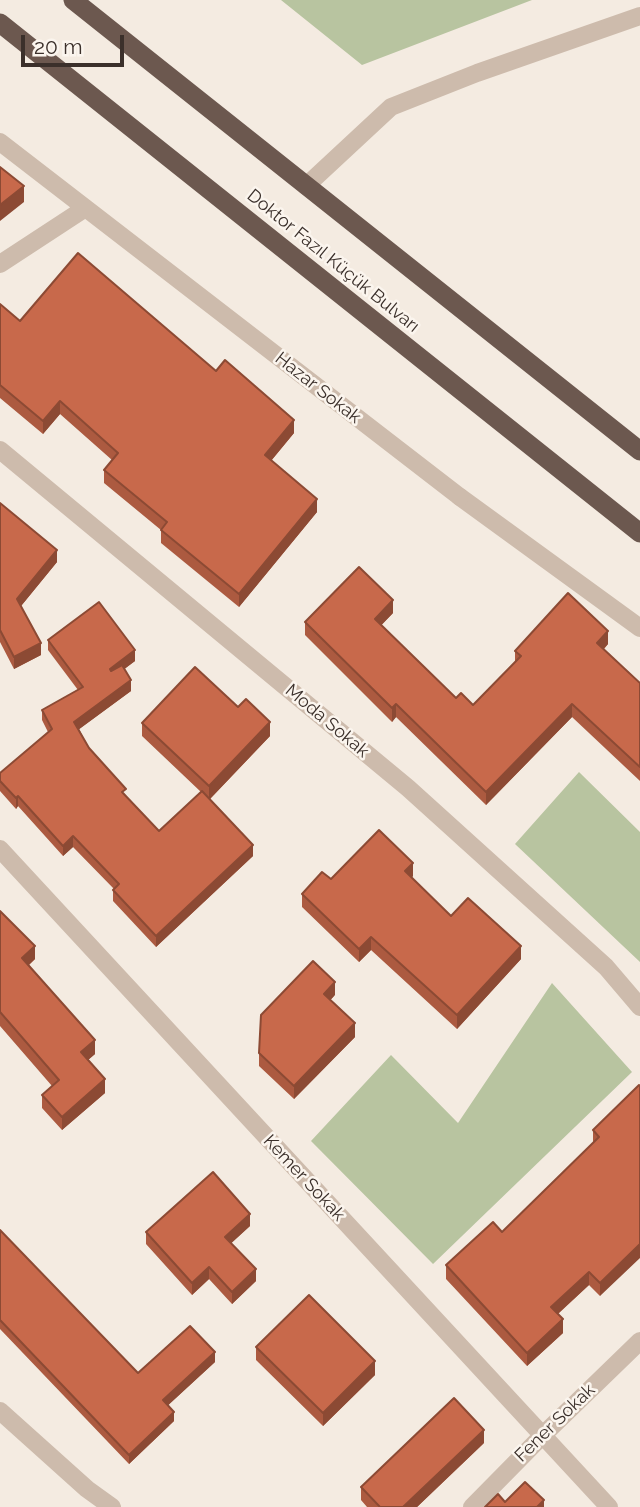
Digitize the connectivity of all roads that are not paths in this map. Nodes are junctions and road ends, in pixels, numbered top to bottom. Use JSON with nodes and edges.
{"nodes":[{"id":1,"x":73,"y":0,"type":"edge"},
{"id":2,"x":640,"y":16,"type":"edge"},
{"id":3,"x":0,"y":23,"type":"edge"},
{"id":4,"x":0,"y":142,"type":"edge"},
{"id":5,"x":306,"y":186,"type":"junction"},
{"id":6,"x":84,"y":209,"type":"junction"},
{"id":7,"x":0,"y":264,"type":"edge"},
{"id":8,"x":0,"y":450,"type":"edge"},
{"id":9,"x":640,"y":451,"type":"edge"},
{"id":10,"x":640,"y":533,"type":"edge"},
{"id":11,"x":640,"y":628,"type":"edge"},
{"id":12,"x":0,"y":849,"type":"edge"},
{"id":13,"x":640,"y":1007,"type":"edge"},
{"id":14,"x":640,"y":1340,"type":"edge"},
{"id":15,"x":0,"y":1410,"type":"edge"},
{"id":16,"x":542,"y":1436,"type":"junction"},
{"id":17,"x":112,"y":1507,"type":"edge"},
{"id":18,"x":472,"y":1507,"type":"edge"},
{"id":19,"x":609,"y":1507,"type":"edge"}],
"edges":[{"from":1,"to":5,"type":"highway"},
{"from":2,"to":5,"type":"street"},
{"from":3,"to":10,"type":"highway","name":"Doktor Fazıl Küçük Bulvarı"},
{"from":4,"to":6,"type":"street","name":"Hazar Sokak"},
{"from":5,"to":9,"type":"highway"},
{"from":6,"to":7,"type":"street"},
{"from":6,"to":11,"type":"street","name":"Hazar Sokak"},
{"from":8,"to":13,"type":"street","name":"Moda Sokak"},
{"from":12,"to":16,"type":"street","name":"Kemer Sokak"},
{"from":14,"to":16,"type":"street","name":"Fener Sokak"},
{"from":15,"to":17,"type":"street"},
{"from":16,"to":18,"type":"street","name":"Fener Sokak"},
{"from":16,"to":19,"type":"street","name":"Kemer Sokak"}]}
